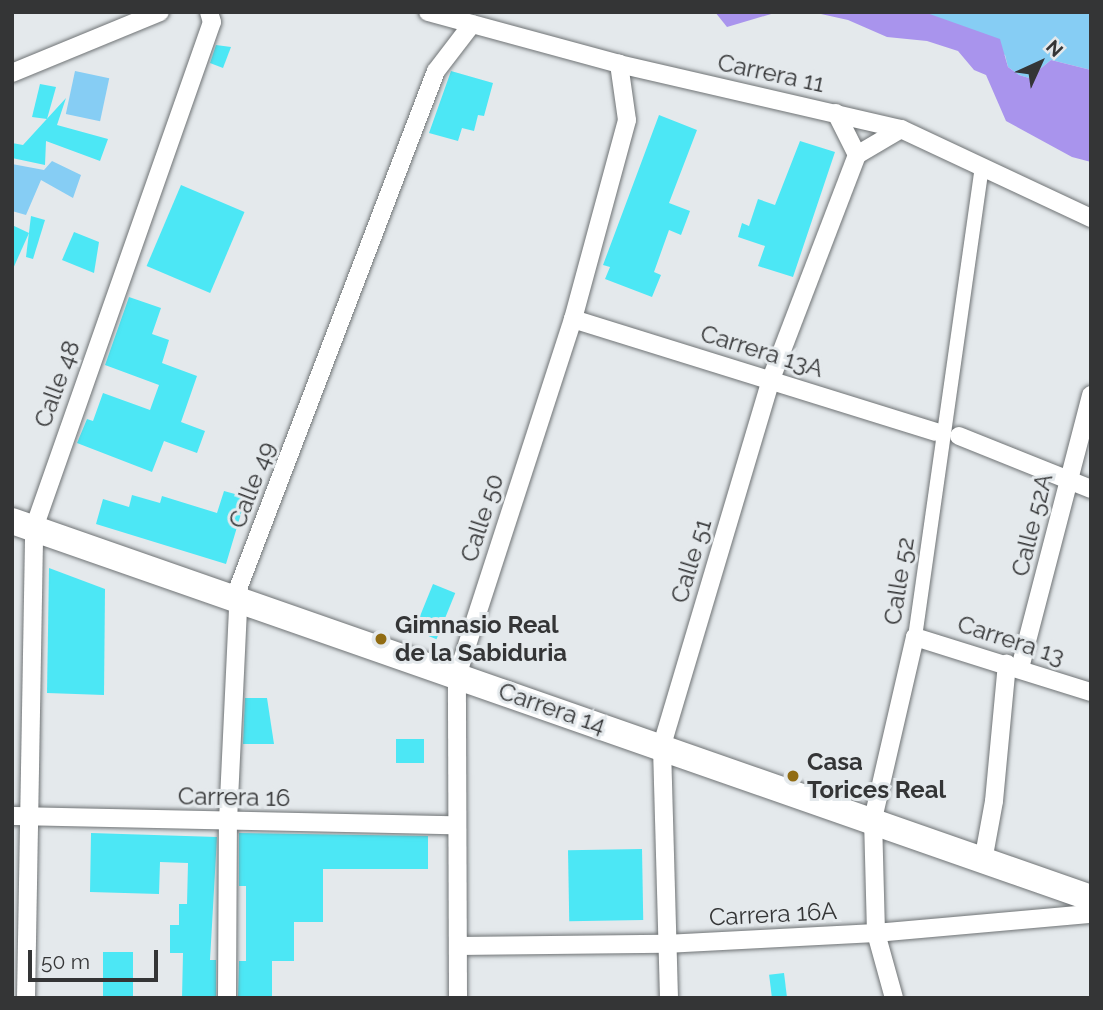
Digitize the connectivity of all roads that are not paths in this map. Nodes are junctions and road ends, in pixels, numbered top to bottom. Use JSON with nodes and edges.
{"nodes":[{"id":1,"x":160,"y":12,"type":"edge"},
{"id":2,"x":209,"y":12,"type":"edge"},
{"id":3,"x":428,"y":12,"type":"edge"},
{"id":4,"x":472,"y":24,"type":"junction"},
{"id":5,"x":618,"y":64,"type":"junction"},
{"id":6,"x":12,"y":73,"type":"edge"},
{"id":7,"x":836,"y":113,"type":"junction"},
{"id":8,"x":901,"y":129,"type":"junction"},
{"id":9,"x":857,"y":155,"type":"junction"},
{"id":10,"x":982,"y":167,"type":"junction"},
{"id":11,"x":1091,"y":218,"type":"edge"},
{"id":12,"x":573,"y":318,"type":"junction"},
{"id":13,"x":771,"y":379,"type":"junction"},
{"id":14,"x":1091,"y":395,"type":"edge"},
{"id":15,"x":936,"y":432,"type":"dead end"},
{"id":16,"x":958,"y":436,"type":"dead end"},
{"id":17,"x":1069,"y":481,"type":"junction"},
{"id":18,"x":1091,"y":489,"type":"edge"},
{"id":19,"x":23,"y":524,"type":"edge"},
{"id":20,"x":237,"y":599,"type":"junction"},
{"id":21,"x":915,"y":636,"type":"junction"},
{"id":22,"x":1014,"y":666,"type":"junction"},
{"id":23,"x":457,"y":676,"type":"junction"},
{"id":24,"x":1091,"y":692,"type":"edge"},
{"id":25,"x":662,"y":745,"type":"junction"},
{"id":26,"x":19,"y":816,"type":"edge"},
{"id":27,"x":873,"y":819,"type":"junction"},
{"id":28,"x":228,"y":821,"type":"junction"},
{"id":29,"x":455,"y":825,"type":"junction"},
{"id":30,"x":983,"y":860,"type":"junction"},
{"id":31,"x":1091,"y":898,"type":"edge"},
{"id":32,"x":1091,"y":914,"type":"edge"},
{"id":33,"x":876,"y":933,"type":"junction"},
{"id":34,"x":665,"y":944,"type":"junction"},
{"id":35,"x":458,"y":946,"type":"junction"},
{"id":36,"x":26,"y":998,"type":"edge"},
{"id":37,"x":227,"y":998,"type":"edge"},
{"id":38,"x":458,"y":998,"type":"edge"},
{"id":39,"x":669,"y":998,"type":"edge"},
{"id":40,"x":894,"y":998,"type":"edge"}],
"edges":[{"from":1,"to":6,"type":"street"},
{"from":2,"to":19,"type":"street","name":"Calle 48"},
{"from":3,"to":4,"type":"street","name":"Carrera 11"},
{"from":4,"to":5,"type":"street","name":"Carrera 11"},
{"from":4,"to":20,"type":"street","name":"Calle 49"},
{"from":5,"to":7,"type":"street","name":"Carrera 11"},
{"from":5,"to":12,"type":"street","name":"Calle 50"},
{"from":7,"to":8,"type":"street","name":"Carrera 11"},
{"from":7,"to":9,"type":"street"},
{"from":8,"to":9,"type":"street"},
{"from":8,"to":10,"type":"street","name":"Carrera 11"},
{"from":9,"to":13,"type":"street","name":"Calle 51"},
{"from":10,"to":11,"type":"street","name":"Carrera 11"},
{"from":10,"to":21,"type":"street","name":"Calle 52"},
{"from":12,"to":13,"type":"street","name":"Carrera 13A"},
{"from":12,"to":23,"type":"street","name":"Calle 50"},
{"from":13,"to":15,"type":"street","name":"Carrera 13A"},
{"from":13,"to":25,"type":"street","name":"Calle 51"},
{"from":14,"to":17,"type":"street","name":"Calle 52A"},
{"from":16,"to":17,"type":"street"},
{"from":17,"to":18,"type":"street"},
{"from":17,"to":22,"type":"street","name":"Calle 52A"},
{"from":19,"to":20,"type":"main road","name":"Carrera 14"},
{"from":19,"to":26,"type":"street","name":"Calle 48"},
{"from":20,"to":23,"type":"main road","name":"Carrera 14"},
{"from":20,"to":28,"type":"street","name":"Calle 49"},
{"from":21,"to":22,"type":"street","name":"Carrera 13"},
{"from":21,"to":27,"type":"street","name":"Calle 52"},
{"from":22,"to":24,"type":"street","name":"Carrera 13"},
{"from":22,"to":30,"type":"street","name":"Calle 52A"},
{"from":23,"to":25,"type":"main road","name":"Carrera 14"},
{"from":23,"to":29,"type":"street","name":"Calle 50"},
{"from":25,"to":27,"type":"main road","name":"Carrera 14"},
{"from":25,"to":34,"type":"street","name":"Calle 51"},
{"from":26,"to":28,"type":"street","name":"Carrera 16"},
{"from":26,"to":36,"type":"street","name":"Calle 48"},
{"from":27,"to":30,"type":"main road","name":"Carrera 14"},
{"from":27,"to":33,"type":"street","name":"Calle 52"},
{"from":28,"to":29,"type":"street","name":"Carrera 16"},
{"from":28,"to":37,"type":"street","name":"Calle 49"},
{"from":29,"to":35,"type":"street","name":"Calle 50"},
{"from":30,"to":31,"type":"main road","name":"Carrera 14"},
{"from":32,"to":33,"type":"street","name":"Carrera 16A"},
{"from":33,"to":34,"type":"street","name":"Carrera 16A"},
{"from":33,"to":40,"type":"street","name":"Calle 52"},
{"from":34,"to":35,"type":"street","name":"Carrera 16A"},
{"from":34,"to":39,"type":"street","name":"Calle 51"},
{"from":35,"to":38,"type":"street","name":"Calle 50"}]}
